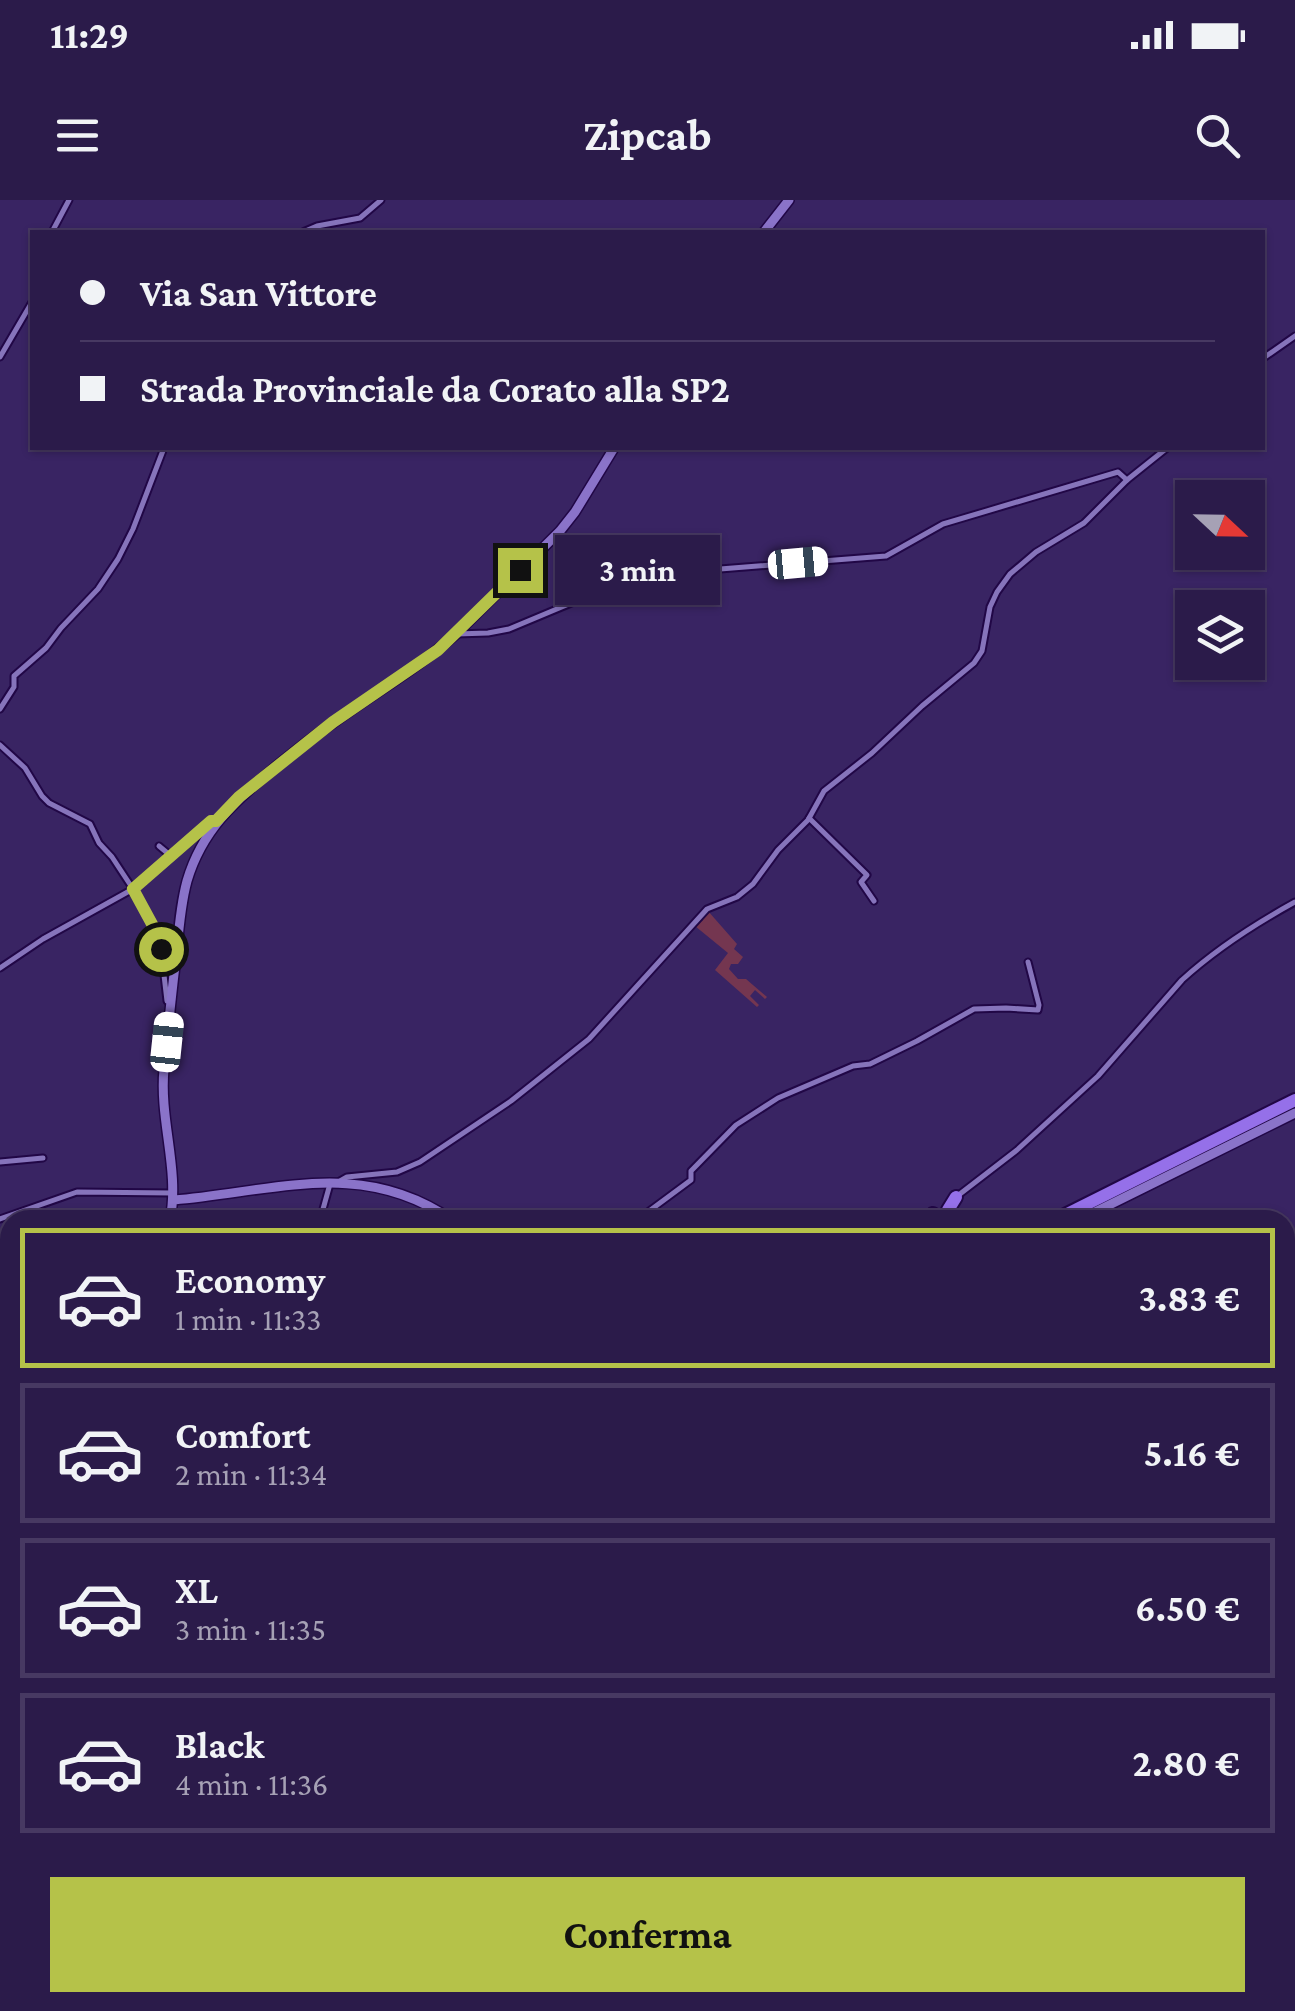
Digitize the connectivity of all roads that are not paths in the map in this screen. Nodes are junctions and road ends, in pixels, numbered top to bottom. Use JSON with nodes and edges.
{"nodes":[{"id":1,"x":69,"y":200,"type":"edge"},
{"id":2,"x":381,"y":200,"type":"edge"},
{"id":3,"x":789,"y":200,"type":"edge"},
{"id":4,"x":53,"y":230,"type":"edge"},
{"id":5,"x":308,"y":230,"type":"edge"},
{"id":6,"x":766,"y":230,"type":"edge"},
{"id":7,"x":30,"y":306,"type":"edge"},
{"id":8,"x":1295,"y":336,"type":"edge"},
{"id":9,"x":0,"y":358,"type":"edge"},
{"id":10,"x":1265,"y":358,"type":"edge"},
{"id":11,"x":163,"y":450,"type":"edge"},
{"id":12,"x":613,"y":450,"type":"edge"},
{"id":13,"x":1164,"y":450,"type":"edge"},
{"id":14,"x":1127,"y":480,"type":"junction"},
{"id":15,"x":456,"y":634,"type":"junction"},
{"id":16,"x":0,"y":709,"type":"edge"},
{"id":17,"x":0,"y":745,"type":"edge"},
{"id":18,"x":808,"y":818,"type":"junction"},
{"id":19,"x":216,"y":821,"type":"junction"},
{"id":20,"x":159,"y":846,"type":"dead end"},
{"id":21,"x":171,"y":856,"type":"junction"},
{"id":22,"x":133,"y":889,"type":"junction"},
{"id":23,"x":874,"y":901,"type":"dead end"},
{"id":24,"x":1295,"y":902,"type":"edge"},
{"id":25,"x":1028,"y":962,"type":"dead end"},
{"id":26,"x":0,"y":968,"type":"edge"},
{"id":27,"x":170,"y":1008,"type":"junction"},
{"id":28,"x":1295,"y":1107,"type":"edge"},
{"id":29,"x":42,"y":1158,"type":"dead end"},
{"id":30,"x":0,"y":1162,"type":"edge"},
{"id":31,"x":335,"y":1181,"type":"junction"},
{"id":32,"x":174,"y":1196,"type":"junction"},
{"id":33,"x":956,"y":1197,"type":"joint"},
{"id":34,"x":26,"y":1210,"type":"edge"},
{"id":35,"x":172,"y":1210,"type":"edge"},
{"id":36,"x":324,"y":1210,"type":"edge"},
{"id":37,"x":436,"y":1210,"type":"edge"},
{"id":38,"x":650,"y":1210,"type":"edge"},
{"id":39,"x":948,"y":1210,"type":"edge"},
{"id":40,"x":1077,"y":1210,"type":"edge"},
{"id":41,"x":1090,"y":1210,"type":"edge"},
{"id":42,"x":1097,"y":1210,"type":"edge"}],
"edges":[{"from":1,"to":4,"type":"street"},
{"from":2,"to":5,"type":"street"},
{"from":3,"to":6,"type":"main road"},
{"from":7,"to":9,"type":"street"},
{"from":8,"to":10,"type":"street"},
{"from":11,"to":16,"type":"street"},
{"from":12,"to":15,"type":"main road"},
{"from":13,"to":14,"type":"street"},
{"from":14,"to":15,"type":"street"},
{"from":14,"to":18,"type":"street"},
{"from":15,"to":19,"type":"main road"},
{"from":17,"to":22,"type":"street"},
{"from":18,"to":23,"type":"street"},
{"from":18,"to":31,"type":"street"},
{"from":19,"to":21,"type":"street"},
{"from":19,"to":27,"type":"main road"},
{"from":20,"to":21,"type":"street"},
{"from":21,"to":22,"type":"street"},
{"from":22,"to":26,"type":"street"},
{"from":22,"to":27,"type":"street"},
{"from":24,"to":33,"type":"street"},
{"from":25,"to":38,"type":"street"},
{"from":27,"to":32,"type":"main road"},
{"from":28,"to":40,"type":"highway"},
{"from":28,"to":41,"type":"highway"},
{"from":28,"to":42,"type":"main road"},
{"from":29,"to":30,"type":"street"},
{"from":31,"to":32,"type":"main road"},
{"from":31,"to":36,"type":"street"},
{"from":31,"to":37,"type":"main road"},
{"from":32,"to":34,"type":"street"},
{"from":32,"to":35,"type":"main road"},
{"from":33,"to":39,"type":"highway"}]}
